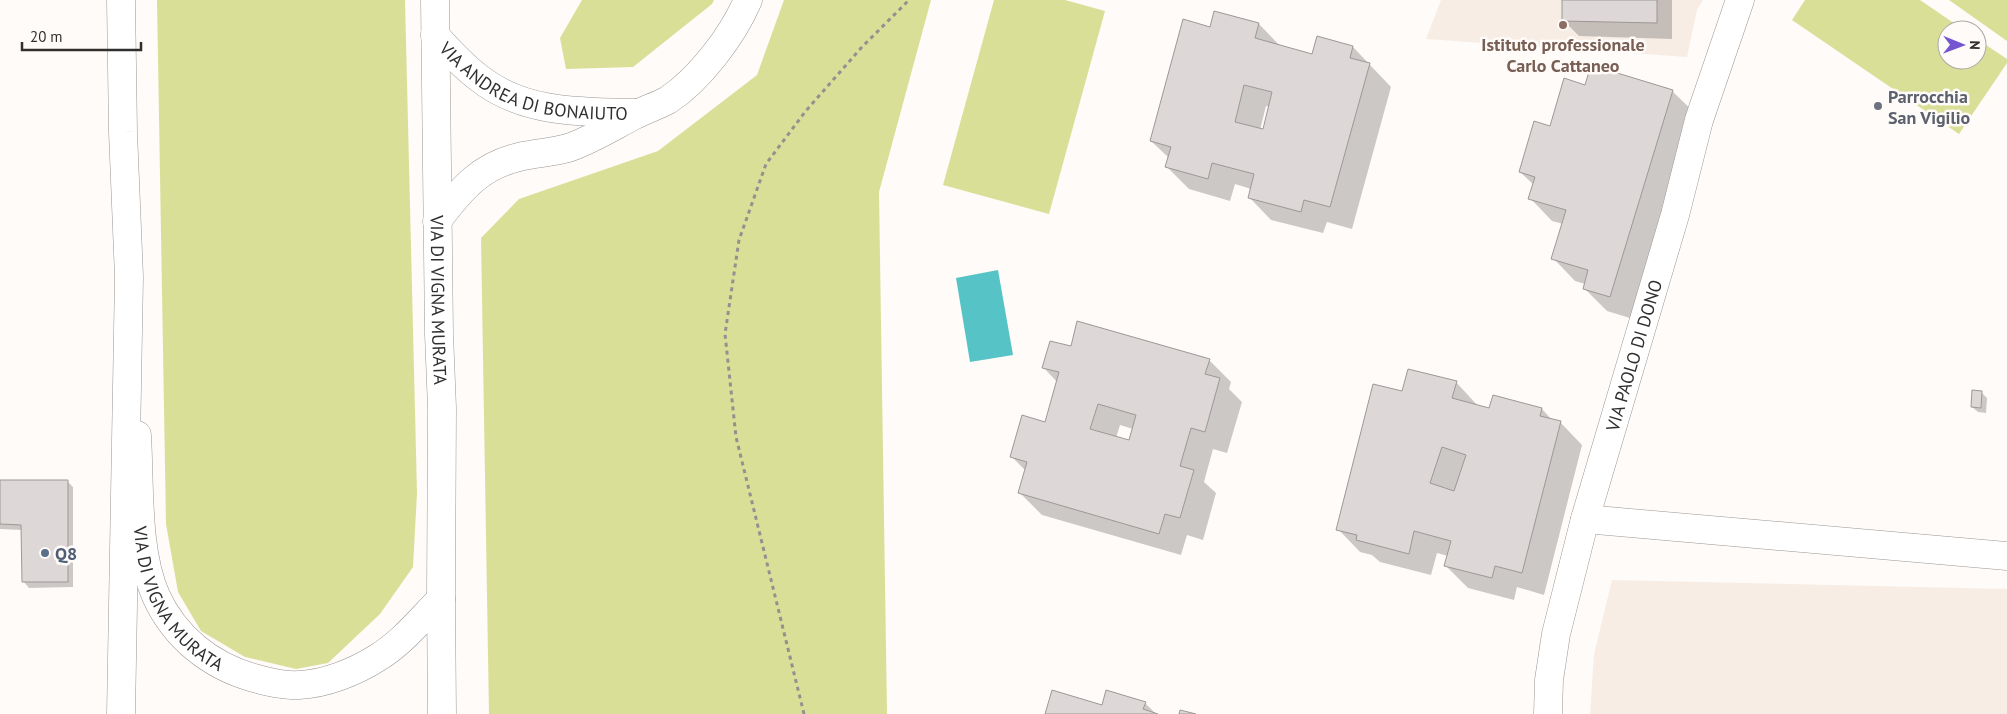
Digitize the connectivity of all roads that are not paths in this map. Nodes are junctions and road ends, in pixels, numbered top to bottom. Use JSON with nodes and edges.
{"nodes":[{"id":1,"x":121,"y":0,"type":"edge"},
{"id":2,"x":435,"y":0,"type":"edge"},
{"id":3,"x":748,"y":0,"type":"edge"},
{"id":4,"x":1740,"y":0,"type":"edge"},
{"id":5,"x":435,"y":36,"type":"junction"},
{"id":6,"x":638,"y":113,"type":"junction"},
{"id":7,"x":437,"y":221,"type":"junction"},
{"id":8,"x":129,"y":276,"type":"junction"},
{"id":9,"x":1585,"y":519,"type":"junction"},
{"id":10,"x":2007,"y":556,"type":"edge"},
{"id":11,"x":441,"y":599,"type":"junction"},
{"id":12,"x":121,"y":714,"type":"edge"},
{"id":13,"x":442,"y":714,"type":"edge"},
{"id":14,"x":1548,"y":714,"type":"edge"}],
"edges":[{"from":1,"to":8,"type":"street","name":"VIA DI VIGNA MURATA"},
{"from":2,"to":5,"type":"street","name":"VIA DI VIGNA MURATA"},
{"from":3,"to":6,"type":"street","name":"VIA ANDREA DI BONAIUTO"},
{"from":4,"to":9,"type":"street","name":"VIA PAOLO DI DONO"},
{"from":5,"to":6,"type":"street","name":"VIA ANDREA DI BONAIUTO"},
{"from":5,"to":7,"type":"street","name":"VIA DI VIGNA MURATA"},
{"from":6,"to":7,"type":"street","name":"VIA ANDREA DI BONAIUTO"},
{"from":7,"to":11,"type":"street","name":"VIA DI VIGNA MURATA"},
{"from":8,"to":11,"type":"street","name":"VIA DI VIGNA MURATA"},
{"from":8,"to":12,"type":"street","name":"VIA DI VIGNA MURATA"},
{"from":9,"to":10,"type":"street"},
{"from":9,"to":14,"type":"street","name":"VIA PAOLO DI DONO"},
{"from":11,"to":13,"type":"street","name":"VIA DI VIGNA MURATA"}]}
